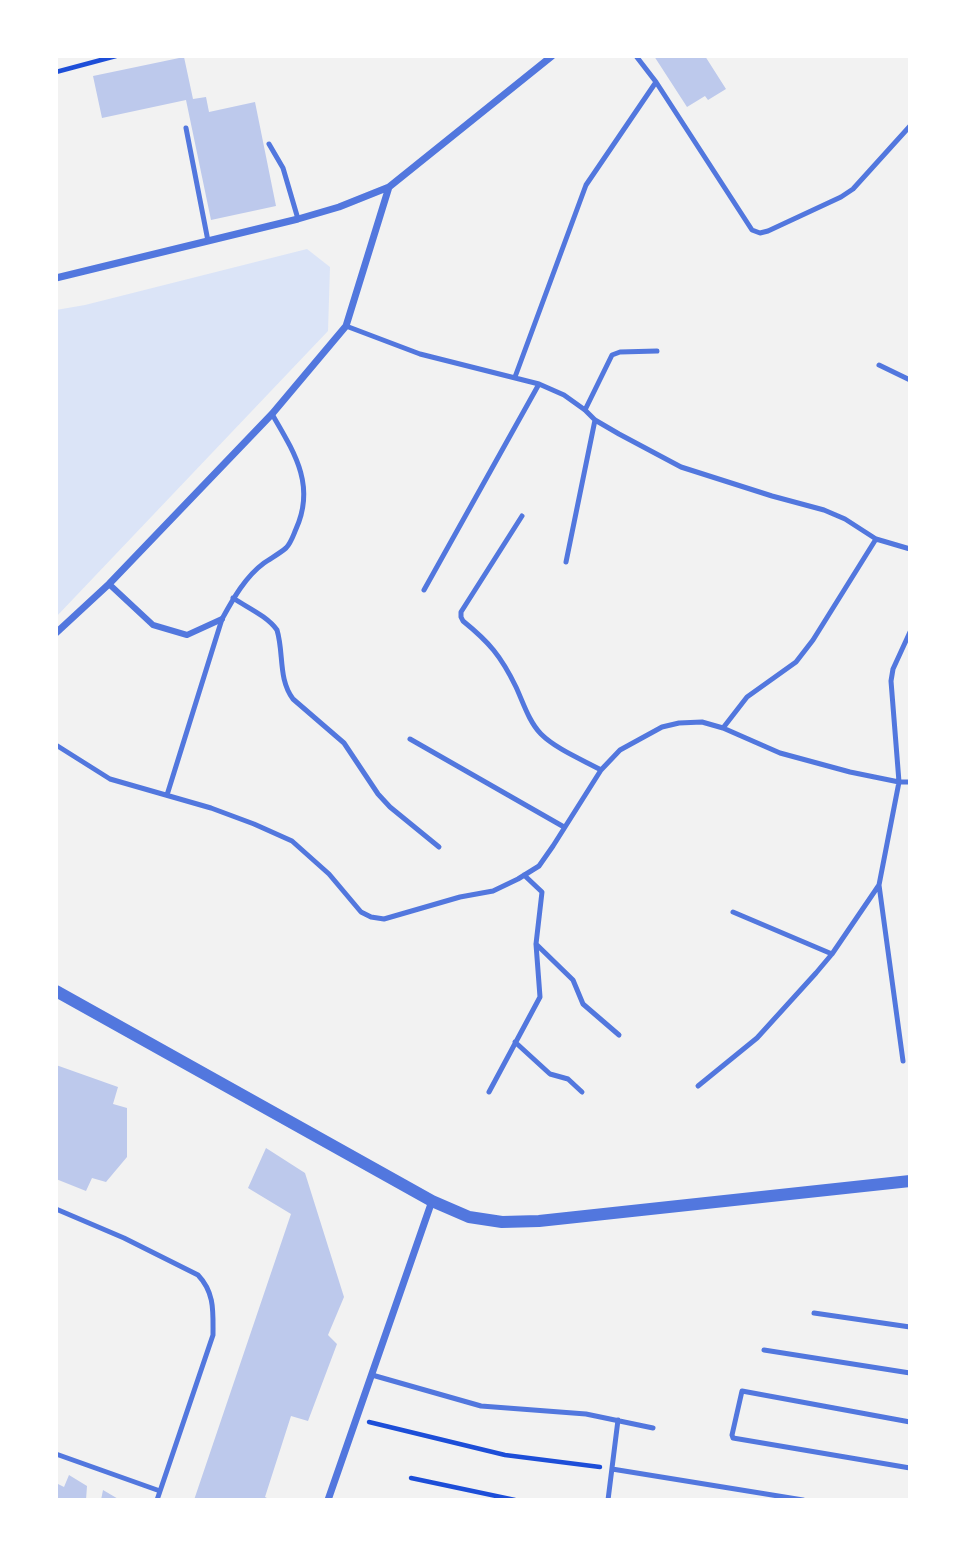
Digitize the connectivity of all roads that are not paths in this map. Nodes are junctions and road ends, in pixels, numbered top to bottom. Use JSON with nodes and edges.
{"nodes":[{"id":1,"x":552,"y":56,"type":"edge"},
{"id":2,"x":636,"y":56,"type":"edge"},
{"id":3,"x":656,"y":82,"type":"junction"},
{"id":4,"x":910,"y":126,"type":"edge"},
{"id":5,"x":186,"y":128,"type":"dead end"},
{"id":6,"x":269,"y":144,"type":"dead end"},
{"id":7,"x":389,"y":187,"type":"junction"},
{"id":8,"x":298,"y":219,"type":"junction"},
{"id":9,"x":208,"y":241,"type":"junction"},
{"id":10,"x":56,"y":278,"type":"edge"},
{"id":11,"x":346,"y":326,"type":"junction"},
{"id":12,"x":657,"y":351,"type":"dead end"},
{"id":13,"x":879,"y":365,"type":"dead end"},
{"id":14,"x":515,"y":377,"type":"junction"},
{"id":15,"x":910,"y":380,"type":"edge"},
{"id":16,"x":539,"y":384,"type":"junction"},
{"id":17,"x":585,"y":410,"type":"junction"},
{"id":18,"x":272,"y":414,"type":"junction"},
{"id":19,"x":595,"y":420,"type":"junction"},
{"id":20,"x":522,"y":516,"type":"dead end"},
{"id":21,"x":876,"y":539,"type":"junction"},
{"id":22,"x":910,"y":549,"type":"edge"},
{"id":23,"x":566,"y":562,"type":"dead end"},
{"id":24,"x":109,"y":584,"type":"junction"},
{"id":25,"x":424,"y":590,"type":"dead end"},
{"id":26,"x":233,"y":598,"type":"junction"},
{"id":27,"x":222,"y":619,"type":"junction"},
{"id":28,"x":910,"y":632,"type":"edge"},
{"id":29,"x":56,"y":633,"type":"edge"},
{"id":30,"x":723,"y":728,"type":"junction"},
{"id":31,"x":410,"y":739,"type":"dead end"},
{"id":32,"x":56,"y":744,"type":"edge"},
{"id":33,"x":601,"y":770,"type":"junction"},
{"id":34,"x":899,"y":782,"type":"junction"},
{"id":35,"x":910,"y":782,"type":"edge"},
{"id":36,"x":167,"y":795,"type":"junction"},
{"id":37,"x":564,"y":827,"type":"junction"},
{"id":38,"x":439,"y":847,"type":"dead end"},
{"id":39,"x":524,"y":875,"type":"junction"},
{"id":40,"x":879,"y":885,"type":"junction"},
{"id":41,"x":733,"y":912,"type":"dead end"},
{"id":42,"x":536,"y":944,"type":"junction"},
{"id":43,"x":832,"y":954,"type":"junction"},
{"id":44,"x":56,"y":991,"type":"edge"},
{"id":45,"x":619,"y":1035,"type":"dead end"},
{"id":46,"x":515,"y":1042,"type":"junction"},
{"id":47,"x":903,"y":1061,"type":"dead end"},
{"id":48,"x":698,"y":1086,"type":"dead end"},
{"id":49,"x":489,"y":1092,"type":"dead end"},
{"id":50,"x":582,"y":1092,"type":"dead end"},
{"id":51,"x":910,"y":1181,"type":"edge"},
{"id":52,"x":432,"y":1201,"type":"junction"},
{"id":53,"x":56,"y":1209,"type":"edge"},
{"id":54,"x":814,"y":1313,"type":"dead end"},
{"id":55,"x":910,"y":1327,"type":"edge"},
{"id":56,"x":764,"y":1350,"type":"dead end"},
{"id":57,"x":910,"y":1373,"type":"edge"},
{"id":58,"x":372,"y":1375,"type":"junction"},
{"id":59,"x":618,"y":1420,"type":"junction"},
{"id":60,"x":910,"y":1422,"type":"edge"},
{"id":61,"x":653,"y":1429,"type":"dead end"},
{"id":62,"x":56,"y":1454,"type":"edge"},
{"id":63,"x":910,"y":1468,"type":"edge"},
{"id":64,"x":612,"y":1469,"type":"junction"},
{"id":65,"x":160,"y":1491,"type":"junction"},
{"id":66,"x":157,"y":1500,"type":"edge"},
{"id":67,"x":328,"y":1500,"type":"edge"},
{"id":68,"x":608,"y":1500,"type":"edge"},
{"id":69,"x":803,"y":1500,"type":"edge"}],
"edges":[{"from":1,"to":7,"type":"street"},
{"from":2,"to":3,"type":"lane"},
{"from":3,"to":4,"type":"lane"},
{"from":3,"to":14,"type":"lane"},
{"from":5,"to":9,"type":"lane"},
{"from":6,"to":8,"type":"lane"},
{"from":7,"to":8,"type":"street"},
{"from":7,"to":11,"type":"street"},
{"from":8,"to":9,"type":"street"},
{"from":9,"to":10,"type":"street"},
{"from":11,"to":14,"type":"lane"},
{"from":11,"to":18,"type":"street"},
{"from":12,"to":17,"type":"lane"},
{"from":13,"to":15,"type":"lane"},
{"from":14,"to":16,"type":"lane"},
{"from":16,"to":17,"type":"lane"},
{"from":16,"to":25,"type":"lane"},
{"from":17,"to":19,"type":"lane"},
{"from":18,"to":24,"type":"street"},
{"from":18,"to":26,"type":"lane"},
{"from":19,"to":21,"type":"lane"},
{"from":19,"to":23,"type":"lane"},
{"from":20,"to":33,"type":"lane"},
{"from":21,"to":22,"type":"lane"},
{"from":21,"to":30,"type":"lane"},
{"from":24,"to":27,"type":"street"},
{"from":24,"to":29,"type":"street"},
{"from":26,"to":27,"type":"lane"},
{"from":26,"to":38,"type":"lane"},
{"from":27,"to":36,"type":"lane"},
{"from":28,"to":34,"type":"lane"},
{"from":30,"to":33,"type":"lane"},
{"from":30,"to":34,"type":"lane"},
{"from":31,"to":37,"type":"lane"},
{"from":32,"to":36,"type":"lane"},
{"from":33,"to":37,"type":"lane"},
{"from":34,"to":35,"type":"lane"},
{"from":34,"to":40,"type":"lane"},
{"from":36,"to":39,"type":"lane"},
{"from":37,"to":39,"type":"lane"},
{"from":39,"to":42,"type":"lane"},
{"from":40,"to":43,"type":"lane"},
{"from":40,"to":47,"type":"lane"},
{"from":41,"to":43,"type":"lane"},
{"from":42,"to":45,"type":"lane"},
{"from":42,"to":46,"type":"lane"},
{"from":43,"to":48,"type":"lane"},
{"from":44,"to":52,"type":"street"},
{"from":46,"to":49,"type":"lane"},
{"from":46,"to":50,"type":"lane"},
{"from":51,"to":52,"type":"street"},
{"from":52,"to":58,"type":"street"},
{"from":53,"to":65,"type":"lane"},
{"from":54,"to":55,"type":"lane"},
{"from":56,"to":57,"type":"lane"},
{"from":58,"to":59,"type":"lane"},
{"from":58,"to":67,"type":"street"},
{"from":59,"to":61,"type":"lane"},
{"from":59,"to":64,"type":"lane"},
{"from":60,"to":63,"type":"lane"},
{"from":62,"to":65,"type":"lane"},
{"from":64,"to":68,"type":"lane"},
{"from":64,"to":69,"type":"lane"},
{"from":65,"to":66,"type":"lane"}]}
